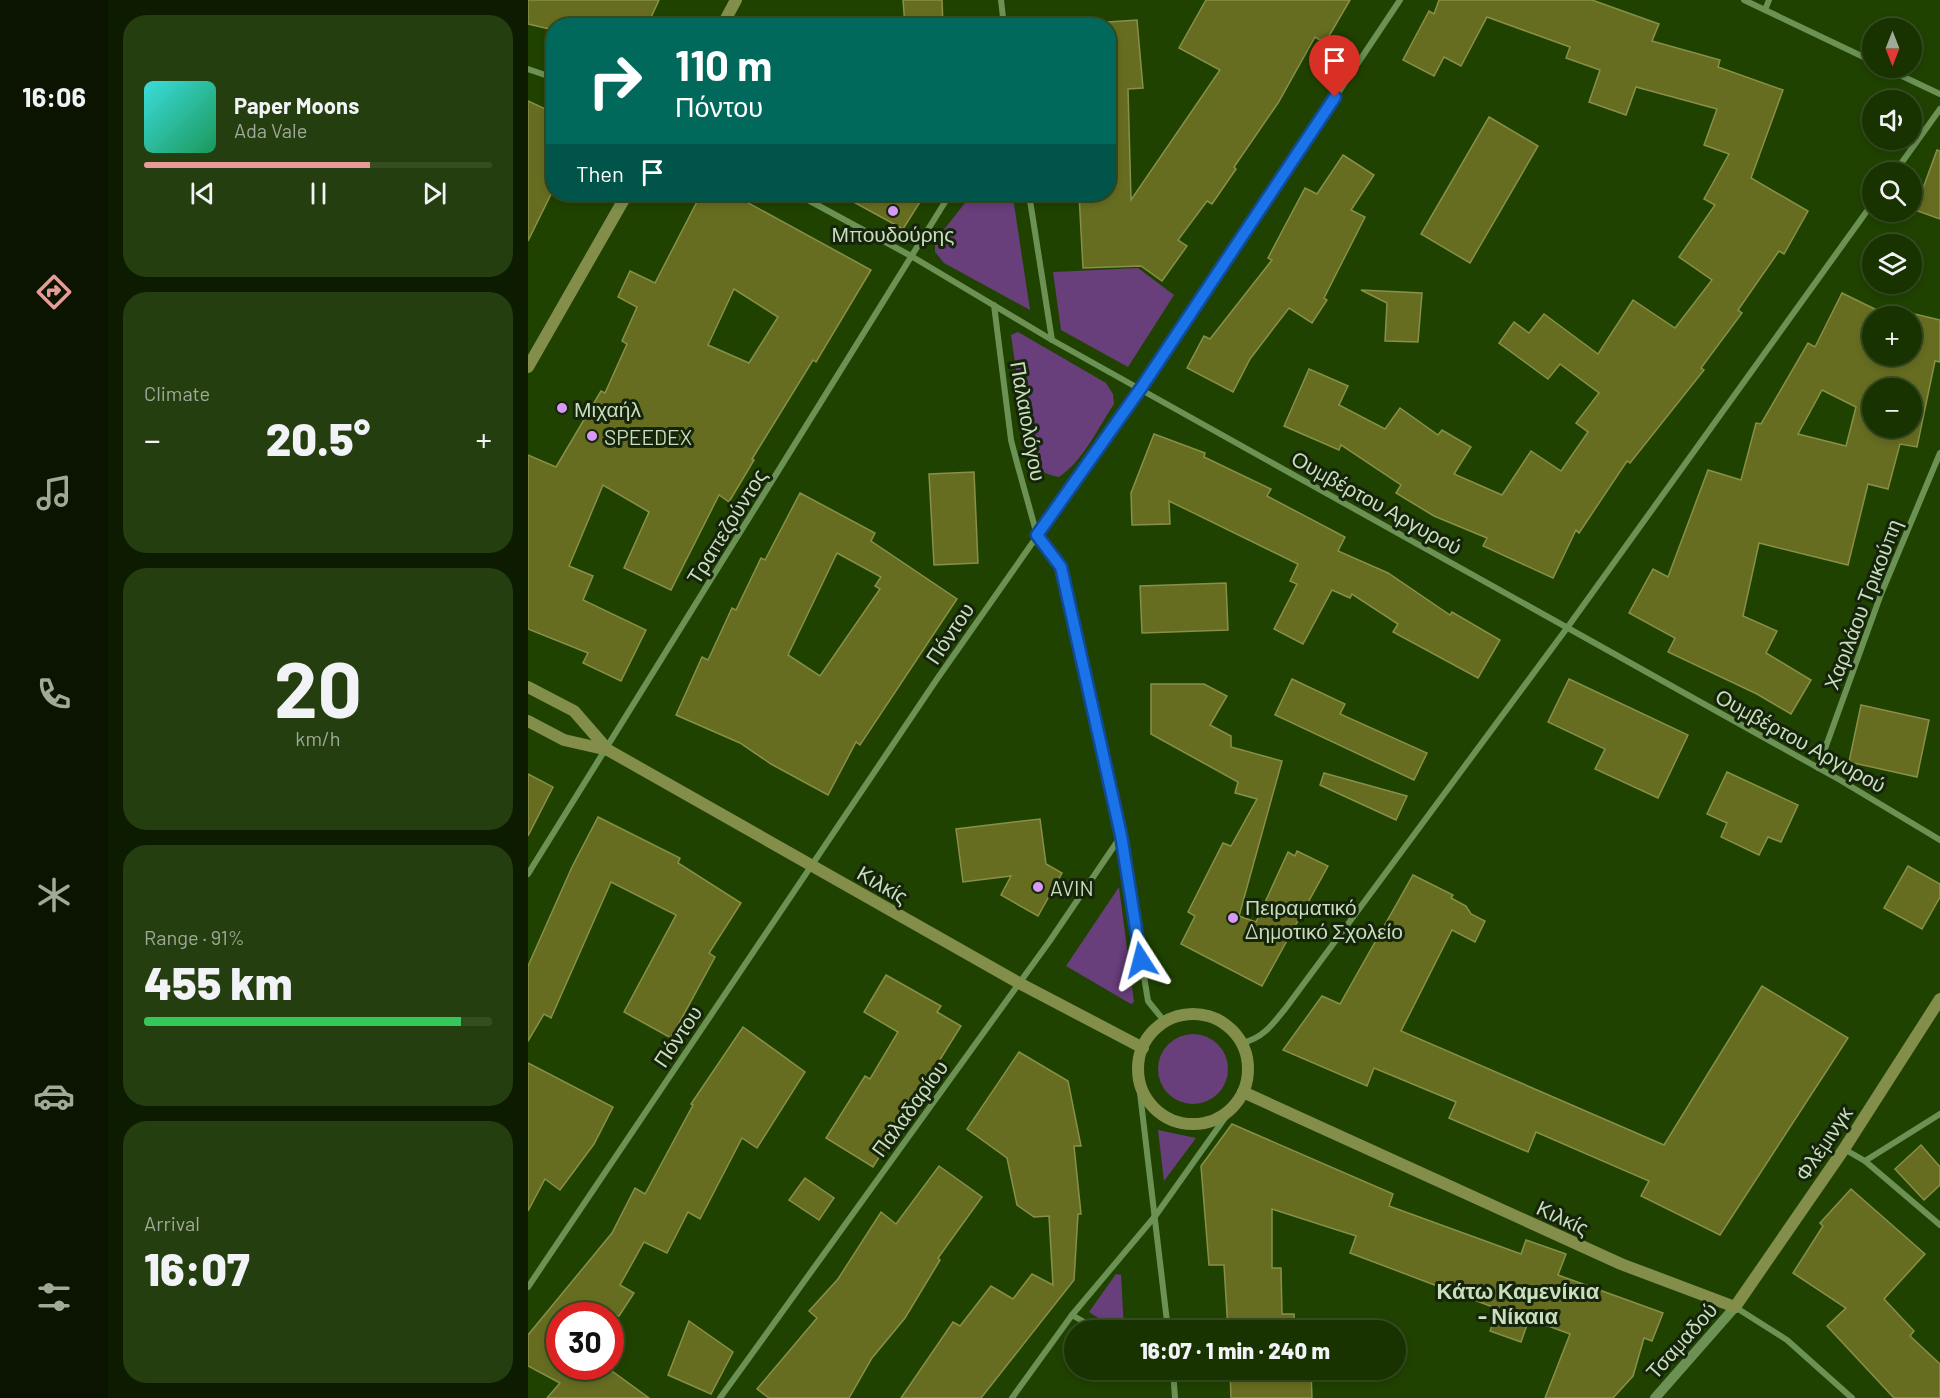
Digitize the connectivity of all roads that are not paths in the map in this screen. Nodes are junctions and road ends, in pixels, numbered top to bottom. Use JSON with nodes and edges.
{"nodes":[{"id":1,"x":736,"y":0,"type":"edge"},
{"id":2,"x":1001,"y":0,"type":"edge"},
{"id":3,"x":1400,"y":0,"type":"edge"},
{"id":4,"x":1744,"y":0,"type":"edge"},
{"id":5,"x":1770,"y":0,"type":"edge"},
{"id":6,"x":1765,"y":10,"type":"junction"},
{"id":7,"x":726,"y":18,"type":"edge"},
{"id":8,"x":1003,"y":18,"type":"edge"},
{"id":9,"x":1862,"y":57,"type":"edge"},
{"id":10,"x":528,"y":69,"type":"edge"},
{"id":11,"x":546,"y":75,"type":"edge"},
{"id":12,"x":1906,"y":78,"type":"edge"},
{"id":13,"x":1940,"y":94,"type":"edge"},
{"id":14,"x":1940,"y":109,"type":"edge"},
{"id":15,"x":1901,"y":162,"type":"edge"},
{"id":16,"x":623,"y":201,"type":"edge"},
{"id":17,"x":810,"y":201,"type":"edge"},
{"id":18,"x":946,"y":201,"type":"edge"},
{"id":19,"x":1030,"y":201,"type":"edge"},
{"id":20,"x":1862,"y":218,"type":"edge"},
{"id":21,"x":911,"y":256,"type":"junction"},
{"id":22,"x":994,"y":305,"type":"junction"},
{"id":23,"x":1052,"y":340,"type":"junction"},
{"id":24,"x":528,"y":367,"type":"edge"},
{"id":25,"x":1141,"y":388,"type":"junction"},
{"id":26,"x":1940,"y":453,"type":"edge"},
{"id":27,"x":1037,"y":535,"type":"junction"},
{"id":28,"x":1567,"y":628,"type":"junction"},
{"id":29,"x":528,"y":687,"type":"edge"},
{"id":30,"x":528,"y":721,"type":"edge"},
{"id":31,"x":608,"y":750,"type":"junction"},
{"id":32,"x":1818,"y":768,"type":"junction"},
{"id":33,"x":1121,"y":835,"type":"junction"},
{"id":34,"x":1940,"y":840,"type":"edge"},
{"id":35,"x":811,"y":866,"type":"junction"},
{"id":36,"x":528,"y":874,"type":"edge"},
{"id":37,"x":1019,"y":983,"type":"junction"},
{"id":38,"x":1940,"y":999,"type":"edge"},
{"id":39,"x":1165,"y":1022,"type":"junction"},
{"id":40,"x":1242,"y":1043,"type":"junction"},
{"id":41,"x":1143,"y":1048,"type":"junction"},
{"id":42,"x":1138,"y":1076,"type":"junction"},
{"id":43,"x":1243,"y":1092,"type":"junction"},
{"id":44,"x":1232,"y":1108,"type":"junction"},
{"id":45,"x":1940,"y":1114,"type":"edge"},
{"id":46,"x":1844,"y":1149,"type":"junction"},
{"id":47,"x":1865,"y":1161,"type":"junction"},
{"id":48,"x":1156,"y":1215,"type":"junction"},
{"id":49,"x":1940,"y":1225,"type":"edge"},
{"id":50,"x":528,"y":1287,"type":"edge"},
{"id":51,"x":1736,"y":1307,"type":"junction"},
{"id":52,"x":1072,"y":1315,"type":"junction"},
{"id":53,"x":1081,"y":1320,"type":"edge"},
{"id":54,"x":1167,"y":1320,"type":"edge"},
{"id":55,"x":1174,"y":1380,"type":"edge"},
{"id":56,"x":720,"y":1398,"type":"edge"},
{"id":57,"x":1012,"y":1398,"type":"edge"},
{"id":58,"x":1175,"y":1398,"type":"edge"},
{"id":59,"x":1655,"y":1398,"type":"edge"},
{"id":60,"x":1852,"y":1398,"type":"edge"}],
"edges":[{"from":1,"to":7,"type":"main road"},
{"from":2,"to":8,"type":"street"},
{"from":3,"to":25,"type":"street","name":"Πόντου"},
{"from":4,"to":6,"type":"street"},
{"from":5,"to":6,"type":"street"},
{"from":6,"to":9,"type":"street"},
{"from":10,"to":11,"type":"street"},
{"from":12,"to":13,"type":"street"},
{"from":14,"to":15,"type":"street"},
{"from":16,"to":24,"type":"main road"},
{"from":17,"to":21,"type":"street","name":"Ουμβέρτου Αργυρού"},
{"from":18,"to":21,"type":"street","name":"Τραπεζούντος"},
{"from":19,"to":23,"type":"street","name":"Παλαιολόγου"},
{"from":20,"to":28,"type":"street"},
{"from":21,"to":22,"type":"street","name":"Ουμβέρτου Αργυρού"},
{"from":21,"to":31,"type":"street","name":"Τραπεζούντος"},
{"from":22,"to":23,"type":"street","name":"Ουμβέρτου Αργυρού"},
{"from":22,"to":27,"type":"street","name":"Παλαιολόγου"},
{"from":23,"to":25,"type":"street","name":"Ουμβέρτου Αργυρού"},
{"from":25,"to":27,"type":"street","name":"Πόντου"},
{"from":25,"to":28,"type":"street","name":"Ουμβέρτου Αργυρού"},
{"from":26,"to":32,"type":"street","name":"Χαριλάου Τρικούπη"},
{"from":27,"to":33,"type":"street","name":"Παλαιολόγου"},
{"from":27,"to":35,"type":"street","name":"Πόντου"},
{"from":28,"to":32,"type":"street","name":"Ουμβέρτου Αργυρού"},
{"from":28,"to":40,"type":"street"},
{"from":29,"to":31,"type":"main road","name":"Κιλκίς"},
{"from":30,"to":31,"type":"main road","name":"Κιλκίς"},
{"from":31,"to":35,"type":"main road","name":"Κιλκίς"},
{"from":31,"to":36,"type":"street","name":"Τραπεζούντος"},
{"from":32,"to":34,"type":"street","name":"Ουμβέρτου Αργυρού"},
{"from":33,"to":37,"type":"street","name":"Παλαδαρίου"},
{"from":33,"to":39,"type":"street","name":"Παλαιολόγου"},
{"from":35,"to":37,"type":"main road","name":"Κιλκίς"},
{"from":35,"to":50,"type":"street","name":"Πόντου"},
{"from":37,"to":41,"type":"main road","name":"Κιλκίς"},
{"from":37,"to":56,"type":"street","name":"Παλαδαρίου"},
{"from":38,"to":46,"type":"main road","name":"Φλέμινγκ"},
{"from":39,"to":40,"type":"main road"},
{"from":39,"to":41,"type":"main road"},
{"from":40,"to":43,"type":"main road"},
{"from":41,"to":42,"type":"main road"},
{"from":42,"to":44,"type":"main road"},
{"from":42,"to":48,"type":"street"},
{"from":43,"to":44,"type":"main road"},
{"from":43,"to":51,"type":"main road","name":"Κιλκίς"},
{"from":44,"to":48,"type":"street"},
{"from":45,"to":47,"type":"street"},
{"from":46,"to":47,"type":"street"},
{"from":46,"to":51,"type":"main road","name":"Φλέμινγκ"},
{"from":47,"to":49,"type":"street"},
{"from":48,"to":52,"type":"street"},
{"from":48,"to":54,"type":"street"},
{"from":51,"to":59,"type":"street","name":"Τσαμαδού"},
{"from":51,"to":60,"type":"street","name":"Κιλκίς"},
{"from":52,"to":53,"type":"street"},
{"from":52,"to":57,"type":"street"},
{"from":55,"to":58,"type":"street"}]}
